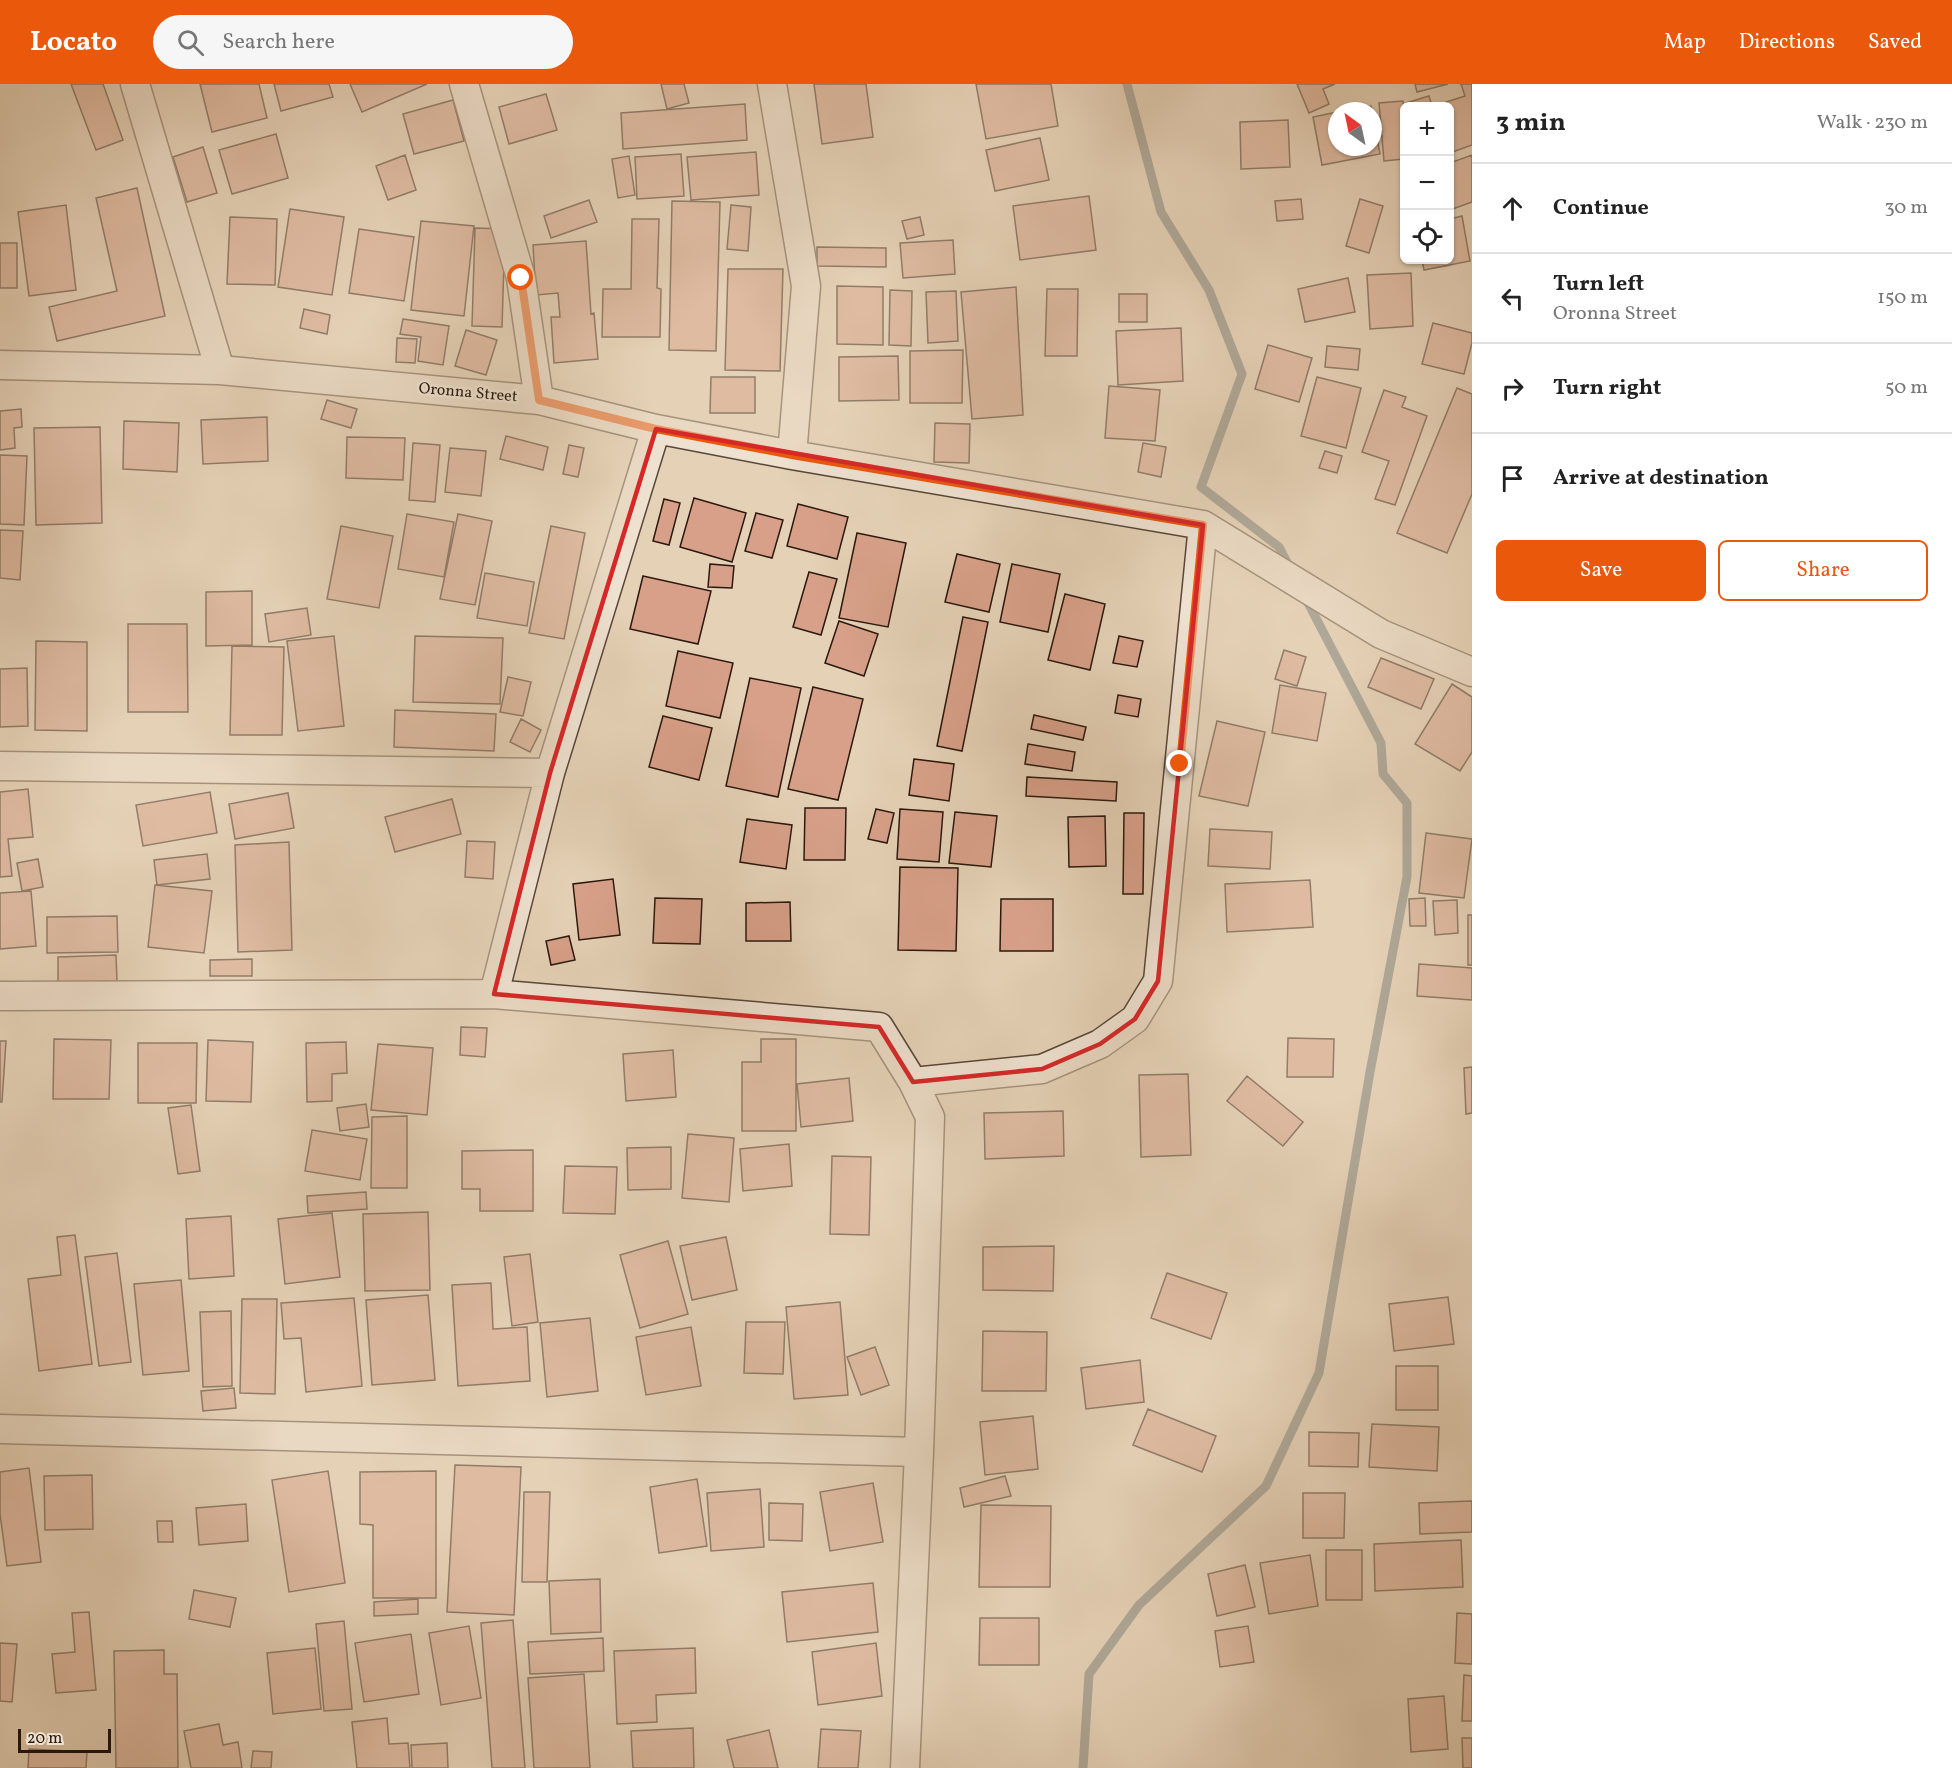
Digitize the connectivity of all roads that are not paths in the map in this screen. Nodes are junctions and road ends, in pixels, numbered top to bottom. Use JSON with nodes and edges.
{"nodes":[{"id":1,"x":135,"y":84,"type":"edge"},
{"id":2,"x":464,"y":84,"type":"edge"},
{"id":3,"x":772,"y":84,"type":"edge"},
{"id":4,"x":0,"y":365,"type":"edge"},
{"id":5,"x":220,"y":370,"type":"junction"},
{"id":6,"x":539,"y":400,"type":"junction"},
{"id":7,"x":656,"y":429,"type":"junction"},
{"id":8,"x":792,"y":455,"type":"junction"},
{"id":9,"x":1207,"y":527,"type":"junction"},
{"id":10,"x":1472,"y":672,"type":"edge"},
{"id":11,"x":0,"y":766,"type":"edge"},
{"id":12,"x":550,"y":773,"type":"junction"},
{"id":13,"x":495,"y":994,"type":"junction"},
{"id":14,"x":0,"y":996,"type":"edge"},
{"id":15,"x":913,"y":1082,"type":"junction"},
{"id":16,"x":0,"y":1429,"type":"edge"},
{"id":17,"x":919,"y":1452,"type":"junction"},
{"id":18,"x":905,"y":1768,"type":"edge"}],
"edges":[{"from":1,"to":5,"type":"street"},
{"from":2,"to":6,"type":"street"},
{"from":3,"to":8,"type":"street"},
{"from":4,"to":5,"type":"street","name":"Oronna Street"},
{"from":5,"to":6,"type":"street","name":"Oronna Street"},
{"from":6,"to":7,"type":"street","name":"Oronna Street"},
{"from":7,"to":8,"type":"street","name":"Oronna Street"},
{"from":7,"to":12,"type":"street"},
{"from":8,"to":9,"type":"street","name":"Oronna Street"},
{"from":9,"to":10,"type":"street"},
{"from":9,"to":15,"type":"street"},
{"from":11,"to":12,"type":"street"},
{"from":12,"to":13,"type":"street"},
{"from":13,"to":14,"type":"street"},
{"from":13,"to":15,"type":"street"},
{"from":15,"to":17,"type":"street"},
{"from":16,"to":17,"type":"street"},
{"from":17,"to":18,"type":"street"}]}
